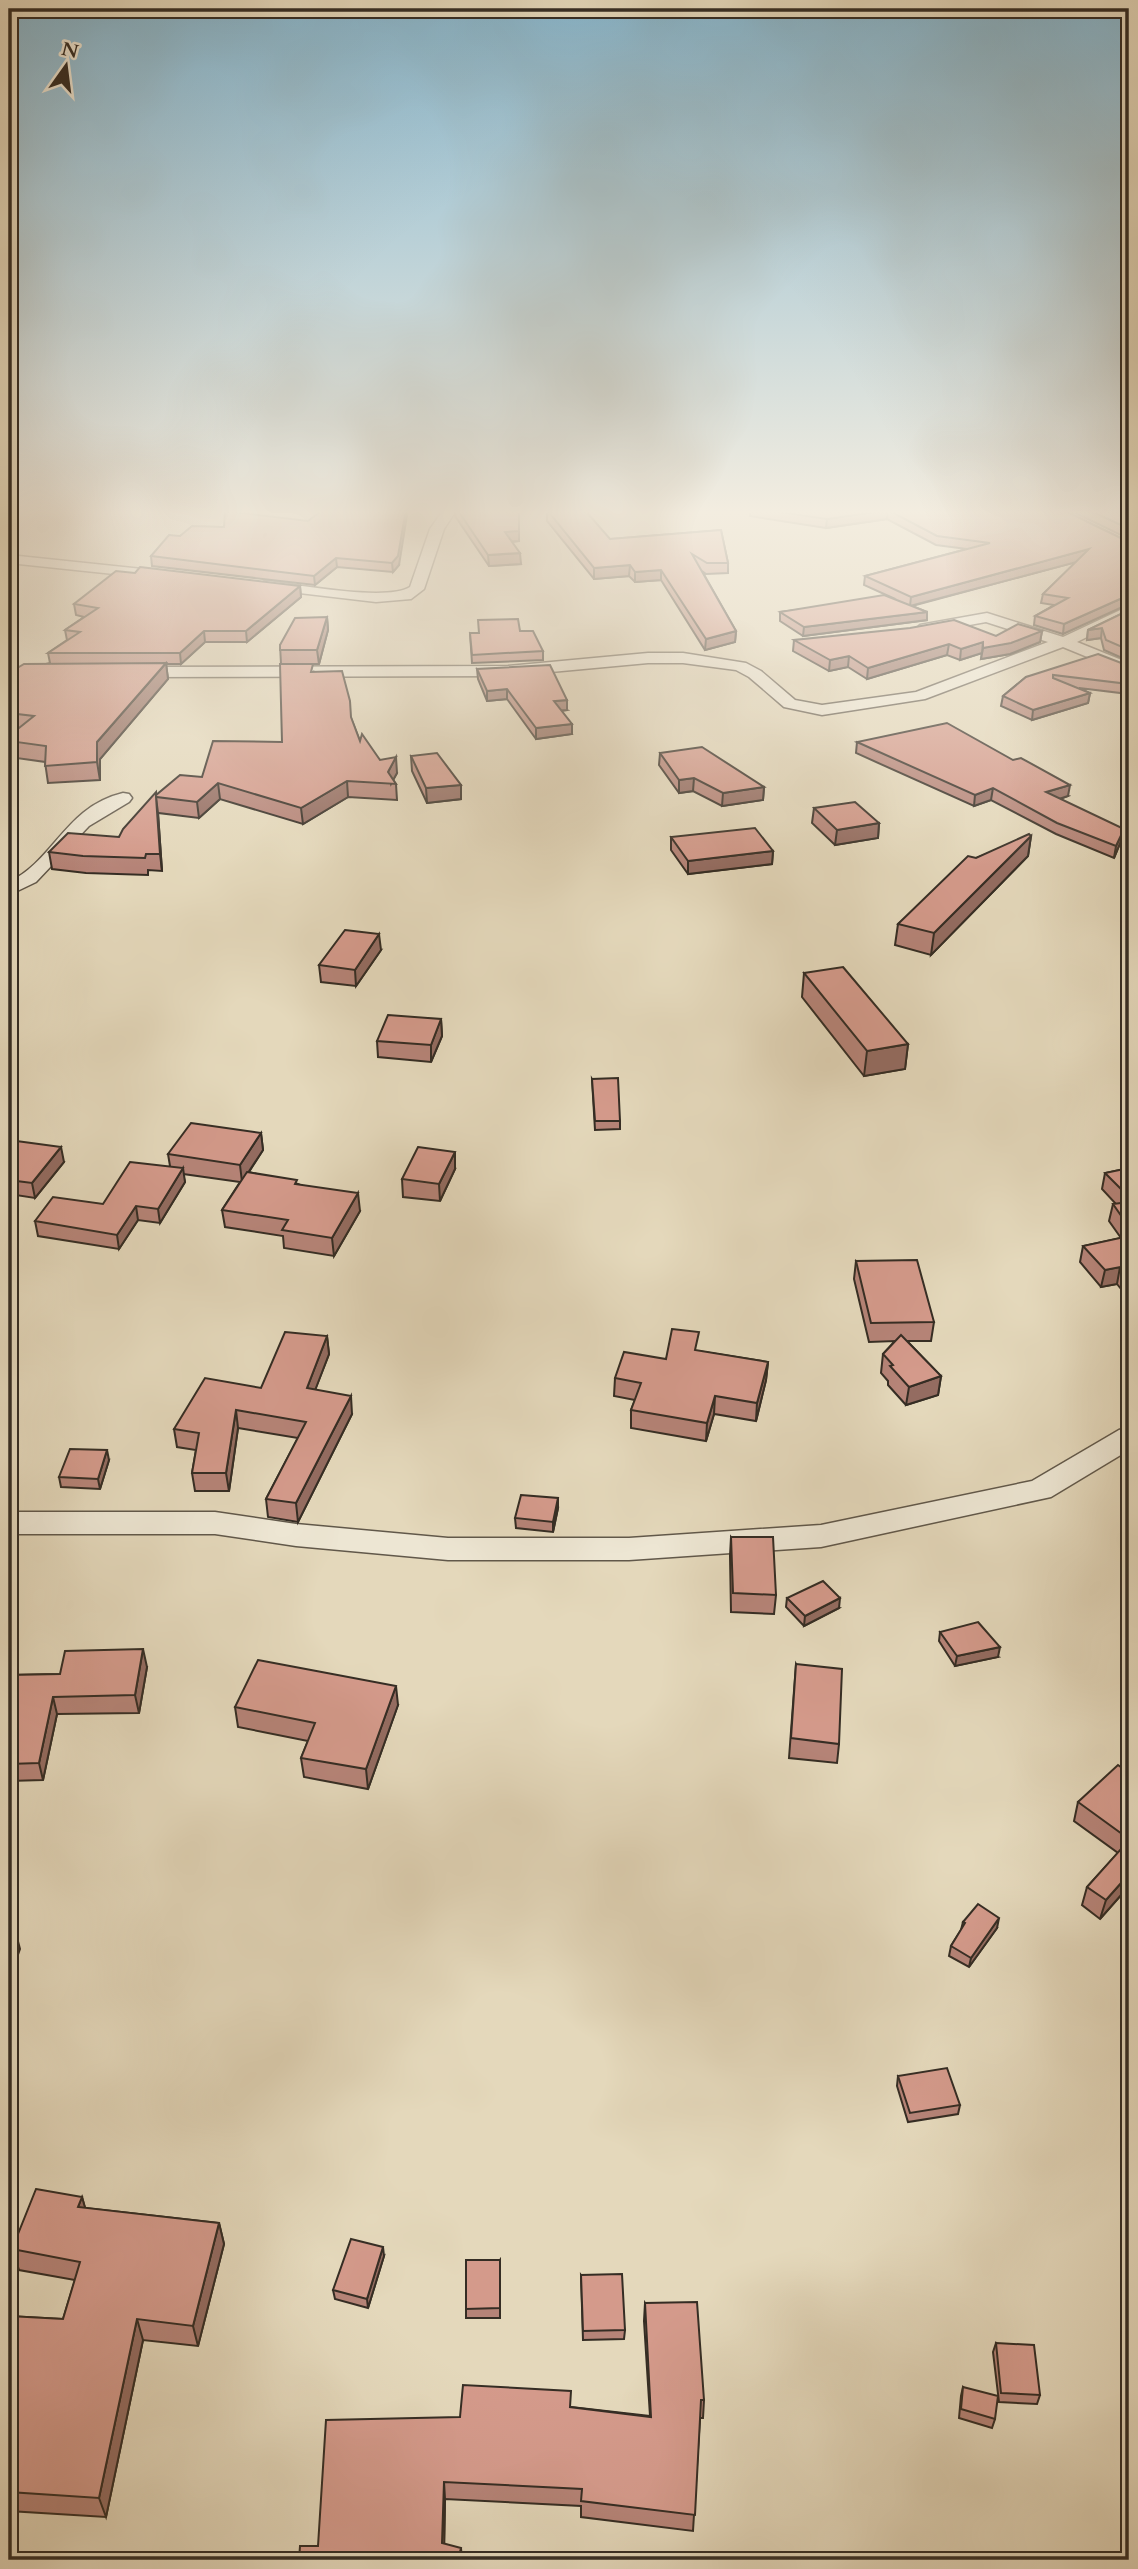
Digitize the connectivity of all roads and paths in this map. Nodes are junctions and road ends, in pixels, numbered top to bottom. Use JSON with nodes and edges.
{"nodes":[{"id":1,"x":920,"y":629,"type":"edge"},
{"id":2,"x":1022,"y":629,"type":"edge"},
{"id":3,"x":1095,"y":629,"type":"edge"},
{"id":4,"x":909,"y":631,"type":"edge"},
{"id":5,"x":1063,"y":642,"type":"junction"},
{"id":6,"x":1129,"y":669,"type":"edge"},
{"id":7,"x":110,"y":672,"type":"edge"},
{"id":8,"x":123,"y":798,"type":"dead end"},
{"id":9,"x":9,"y":889,"type":"edge"},
{"id":10,"x":1129,"y":1437,"type":"edge"},
{"id":11,"x":17,"y":1524,"type":"dead end"}],
"edges":[{"from":1,"to":4,"type":"street"},
{"from":2,"to":5,"type":"street"},
{"from":3,"to":5,"type":"street"},
{"from":5,"to":6,"type":"street"},
{"from":5,"to":7,"type":"street"},
{"from":8,"to":9,"type":"street"},
{"from":10,"to":11,"type":"street"}]}
